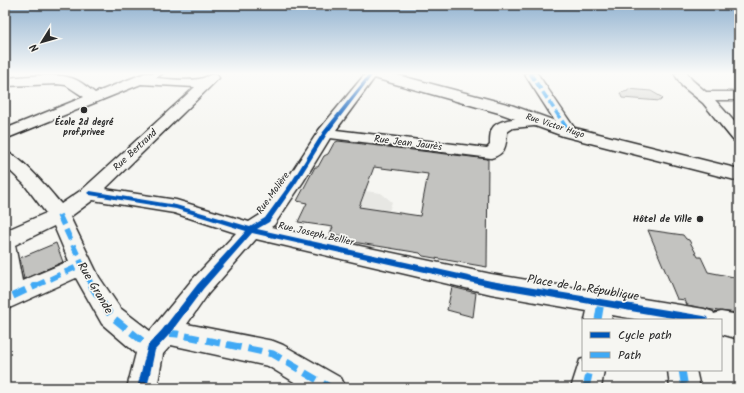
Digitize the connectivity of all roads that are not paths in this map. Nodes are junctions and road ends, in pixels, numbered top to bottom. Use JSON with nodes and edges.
{"nodes":[{"id":1,"x":84,"y":91,"type":"edge"},
{"id":2,"x":111,"y":91,"type":"edge"},
{"id":3,"x":199,"y":91,"type":"edge"},
{"id":4,"x":358,"y":91,"type":"edge"},
{"id":5,"x":438,"y":91,"type":"edge"},
{"id":6,"x":542,"y":91,"type":"edge"},
{"id":7,"x":698,"y":91,"type":"edge"},
{"id":8,"x":704,"y":96,"type":"junction"},
{"id":9,"x":739,"y":96,"type":"edge"},
{"id":10,"x":94,"y":98,"type":"junction"},
{"id":11,"x":539,"y":122,"type":"junction"},
{"id":12,"x":569,"y":132,"type":"junction"},
{"id":13,"x":325,"y":133,"type":"junction"},
{"id":14,"x":5,"y":134,"type":"edge"},
{"id":15,"x":739,"y":137,"type":"edge"},
{"id":16,"x":8,"y":164,"type":"edge"},
{"id":17,"x":739,"y":175,"type":"edge"},
{"id":18,"x":90,"y":193,"type":"junction"},
{"id":19,"x":59,"y":215,"type":"junction"},
{"id":20,"x":251,"y":230,"type":"junction"},
{"id":21,"x":5,"y":240,"type":"edge"},
{"id":22,"x":5,"y":247,"type":"edge"},
{"id":23,"x":81,"y":265,"type":"junction"},
{"id":24,"x":491,"y":284,"type":"joint"},
{"id":25,"x":9,"y":298,"type":"edge"},
{"id":26,"x":600,"y":311,"type":"edge"},
{"id":27,"x":673,"y":317,"type":"edge"},
{"id":28,"x":694,"y":319,"type":"edge"},
{"id":29,"x":722,"y":323,"type":"edge"},
{"id":30,"x":739,"y":327,"type":"edge"},
{"id":31,"x":158,"y":341,"type":"junction"},
{"id":32,"x":590,"y":371,"type":"edge"},
{"id":33,"x":682,"y":371,"type":"edge"},
{"id":34,"x":142,"y":388,"type":"edge"},
{"id":35,"x":331,"y":388,"type":"edge"},
{"id":36,"x":586,"y":388,"type":"edge"},
{"id":37,"x":685,"y":388,"type":"edge"}],
"edges":[{"from":1,"to":10,"type":"street"},
{"from":2,"to":10,"type":"street"},
{"from":3,"to":18,"type":"street","name":"Rue Bertrand"},
{"from":4,"to":13,"type":"street","name":"Rue Molière"},
{"from":5,"to":11,"type":"main road","name":"Rue Victor Hugo"},
{"from":6,"to":12,"type":"street"},
{"from":7,"to":8,"type":"street"},
{"from":8,"to":9,"type":"street"},
{"from":8,"to":15,"type":"street"},
{"from":10,"to":14,"type":"street"},
{"from":11,"to":12,"type":"main road","name":"Rue Victor Hugo"},
{"from":11,"to":13,"type":"street","name":"Rue Jean Jaurès"},
{"from":12,"to":17,"type":"main road","name":"Rue Victor Hugo"},
{"from":13,"to":20,"type":"street","name":"Rue Molière"},
{"from":16,"to":19,"type":"street","name":"Rue Grande"},
{"from":18,"to":19,"type":"street","name":"Rue Bertrand"},
{"from":18,"to":20,"type":"street","name":"Rue Joseph Bellier"},
{"from":19,"to":21,"type":"street","name":"Rue Bertrand"},
{"from":19,"to":23,"type":"street","name":"Rue Grande"},
{"from":20,"to":24,"type":"street","name":"Rue Joseph Bellier"},
{"from":20,"to":31,"type":"street","name":"Rue Molière"},
{"from":22,"to":25,"type":"street"},
{"from":23,"to":25,"type":"street"},
{"from":23,"to":31,"type":"street","name":"Rue Grande"},
{"from":24,"to":26,"type":"street","name":"Place de la République"},
{"from":26,"to":27,"type":"street","name":"Place de la République"},
{"from":27,"to":28,"type":"street","name":"Place de la République"},
{"from":29,"to":30,"type":"street"},
{"from":31,"to":34,"type":"street"},
{"from":31,"to":35,"type":"street"},
{"from":32,"to":36,"type":"street"},
{"from":33,"to":37,"type":"street"}]}
